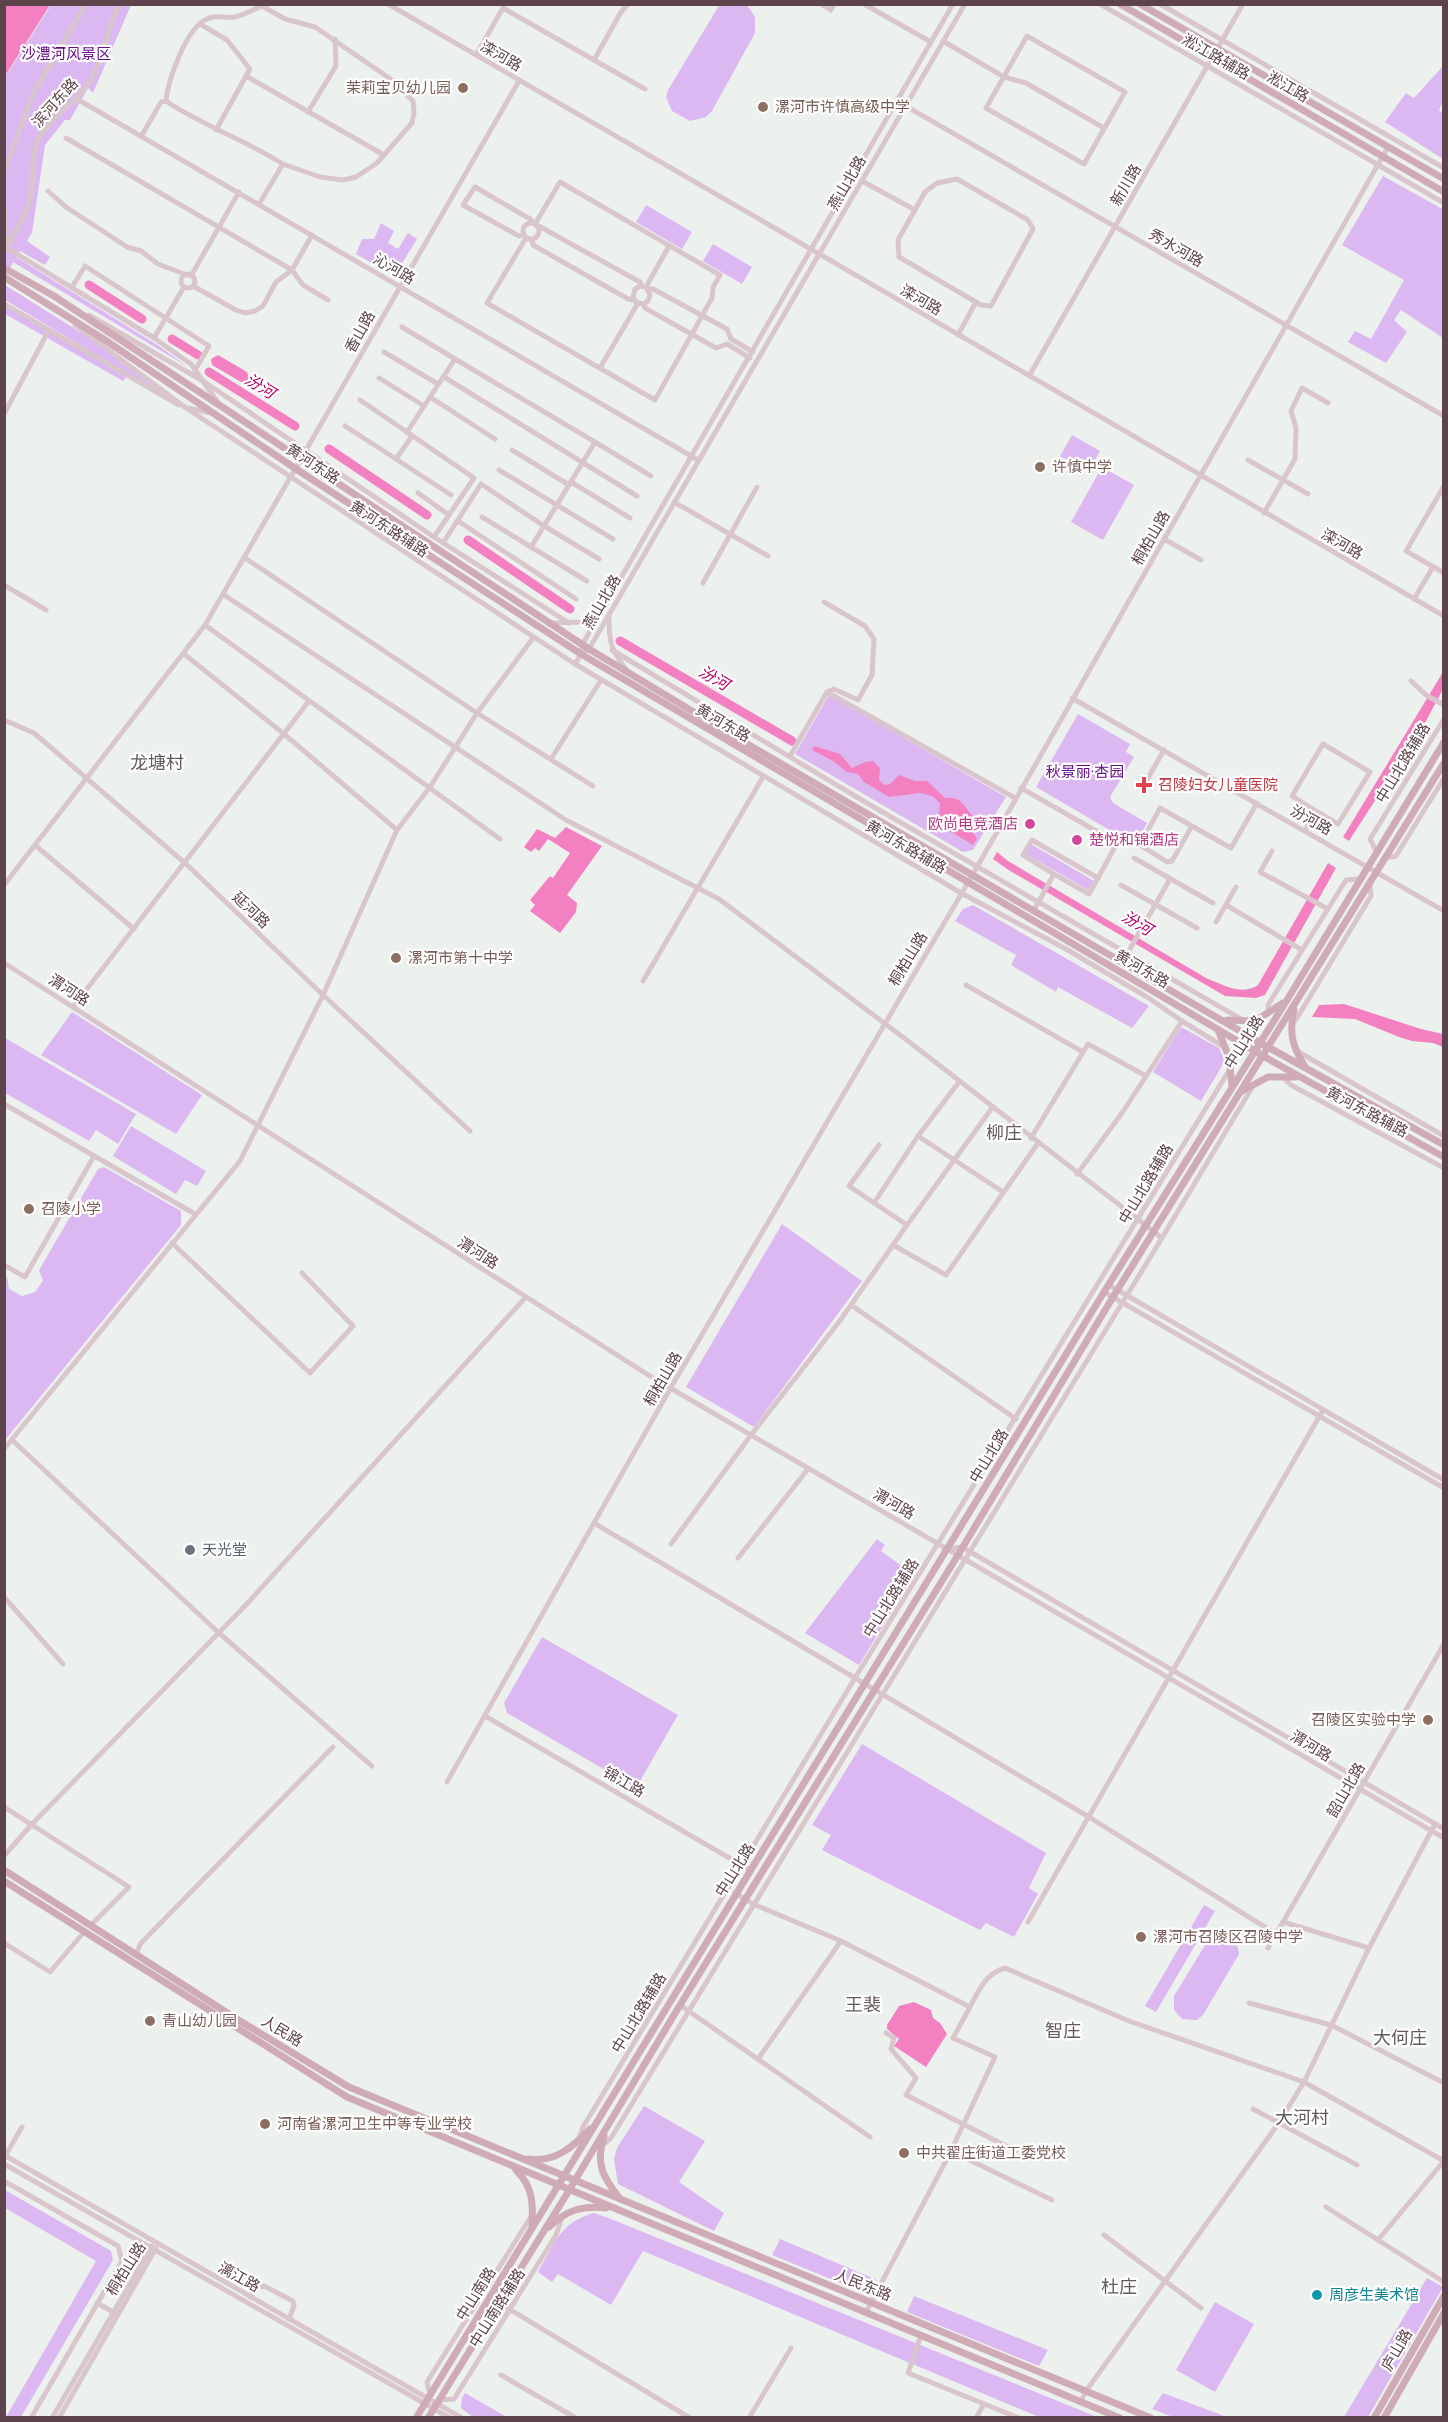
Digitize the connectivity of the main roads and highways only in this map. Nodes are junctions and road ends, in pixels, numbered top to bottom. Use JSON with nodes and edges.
{"nodes":[{"id":1,"x":1120,"y":4,"type":"edge"},
{"id":2,"x":1140,"y":4,"type":"edge"},
{"id":3,"x":1443,"y":179,"type":"edge"},
{"id":4,"x":1443,"y":192,"type":"edge"},
{"id":5,"x":4,"y":268,"type":"edge"},
{"id":6,"x":7,"y":279,"type":"edge"},
{"id":7,"x":1443,"y":741,"type":"edge"},
{"id":8,"x":1443,"y":763,"type":"edge"},
{"id":9,"x":1287,"y":1000,"type":"junction"},
{"id":10,"x":1295,"y":1004,"type":"junction"},
{"id":11,"x":1224,"y":1020,"type":"junction"},
{"id":12,"x":1217,"y":1028,"type":"junction"},
{"id":13,"x":1259,"y":1042,"type":"junction"},
{"id":14,"x":1269,"y":1048,"type":"junction"},
{"id":15,"x":1254,"y":1051,"type":"junction"},
{"id":16,"x":1263,"y":1056,"type":"junction"},
{"id":17,"x":1305,"y":1067,"type":"junction"},
{"id":18,"x":1300,"y":1077,"type":"junction"},
{"id":19,"x":1232,"y":1087,"type":"junction"},
{"id":20,"x":1240,"y":1092,"type":"junction"},
{"id":21,"x":1443,"y":1145,"type":"edge"},
{"id":22,"x":1443,"y":1157,"type":"edge"},
{"id":23,"x":4,"y":1870,"type":"edge"},
{"id":24,"x":4,"y":1881,"type":"edge"},
{"id":25,"x":600,"y":2118,"type":"junction"},
{"id":26,"x":608,"y":2125,"type":"junction"},
{"id":27,"x":517,"y":2157,"type":"junction"},
{"id":28,"x":512,"y":2166,"type":"junction"},
{"id":29,"x":565,"y":2177,"type":"junction"},
{"id":30,"x":575,"y":2181,"type":"junction"},
{"id":31,"x":560,"y":2185,"type":"junction"},
{"id":32,"x":570,"y":2190,"type":"junction"},
{"id":33,"x":622,"y":2201,"type":"junction"},
{"id":34,"x":617,"y":2209,"type":"junction"},
{"id":35,"x":532,"y":2230,"type":"junction"},
{"id":36,"x":541,"y":2235,"type":"junction"},
{"id":37,"x":487,"y":2296,"type":"junction"},
{"id":38,"x":1443,"y":2296,"type":"edge"},
{"id":39,"x":499,"y":2303,"type":"junction"},
{"id":40,"x":1443,"y":2313,"type":"edge"},
{"id":41,"x":416,"y":2417,"type":"edge"},
{"id":42,"x":428,"y":2418,"type":"edge"},
{"id":43,"x":1120,"y":2418,"type":"edge"},
{"id":44,"x":1151,"y":2418,"type":"edge"},
{"id":45,"x":1374,"y":2418,"type":"edge"},
{"id":46,"x":1384,"y":2418,"type":"edge"}],
"edges":[{"from":1,"to":4,"type":"main road","name":"淞江路"},
{"from":2,"to":3,"type":"main road","name":"淞江路"},
{"from":5,"to":11,"type":"main road","name":"黄河东路"},
{"from":6,"to":12,"type":"main road","name":"黄河东路"},
{"from":7,"to":9,"type":"main road","name":"中山北路"},
{"from":8,"to":10,"type":"main road","name":"中山北路"},
{"from":9,"to":11,"type":"main road"},
{"from":9,"to":13,"type":"main road","name":"中山北路"},
{"from":10,"to":14,"type":"main road","name":"中山北路"},
{"from":10,"to":17,"type":"main road"},
{"from":11,"to":13,"type":"main road","name":"黄河东路"},
{"from":12,"to":15,"type":"main road","name":"黄河东路"},
{"from":12,"to":19,"type":"main road"},
{"from":13,"to":14,"type":"main road","name":"黄河东路"},
{"from":13,"to":15,"type":"main road","name":"中山北路"},
{"from":14,"to":16,"type":"main road","name":"中山北路"},
{"from":14,"to":17,"type":"main road","name":"黄河东路"},
{"from":15,"to":16,"type":"main road","name":"黄河东路"},
{"from":15,"to":19,"type":"main road","name":"中山北路"},
{"from":16,"to":18,"type":"main road","name":"黄河东路"},
{"from":16,"to":20,"type":"main road","name":"中山北路"},
{"from":17,"to":21,"type":"main road","name":"黄河东路"},
{"from":18,"to":20,"type":"main road"},
{"from":18,"to":22,"type":"main road","name":"黄河东路"},
{"from":19,"to":25,"type":"main road","name":"中山北路"},
{"from":20,"to":26,"type":"main road","name":"中山北路"},
{"from":23,"to":27,"type":"main road","name":"人民路"},
{"from":24,"to":28,"type":"main road","name":"人民路"},
{"from":25,"to":27,"type":"main road"},
{"from":25,"to":29,"type":"main road","name":"中山北路"},
{"from":26,"to":30,"type":"main road","name":"中山北路"},
{"from":26,"to":33,"type":"main road"},
{"from":27,"to":29,"type":"main road","name":"人民路"},
{"from":28,"to":31,"type":"main road","name":"人民路"},
{"from":28,"to":35,"type":"main road"},
{"from":29,"to":30,"type":"main road","name":"人民东路"},
{"from":29,"to":31,"type":"main road","name":"中山北路"},
{"from":30,"to":32,"type":"main road","name":"中山北路"},
{"from":30,"to":33,"type":"main road","name":"人民东路"},
{"from":31,"to":32,"type":"main road","name":"人民东路"},
{"from":31,"to":35,"type":"main road","name":"中山南路"},
{"from":32,"to":34,"type":"main road","name":"人民东路"},
{"from":32,"to":36,"type":"main road","name":"中山南路"},
{"from":33,"to":44,"type":"main road","name":"人民东路"},
{"from":34,"to":36,"type":"main road"},
{"from":34,"to":43,"type":"main road","name":"人民东路"},
{"from":35,"to":37,"type":"main road","name":"中山南路"},
{"from":36,"to":39,"type":"main road","name":"中山南路"},
{"from":37,"to":39,"type":"main road"},
{"from":37,"to":41,"type":"main road","name":"中山南路"},
{"from":38,"to":45,"type":"main road","name":"庐山路"},
{"from":39,"to":42,"type":"main road","name":"中山南路"},
{"from":40,"to":46,"type":"main road","name":"庐山路"}]}
